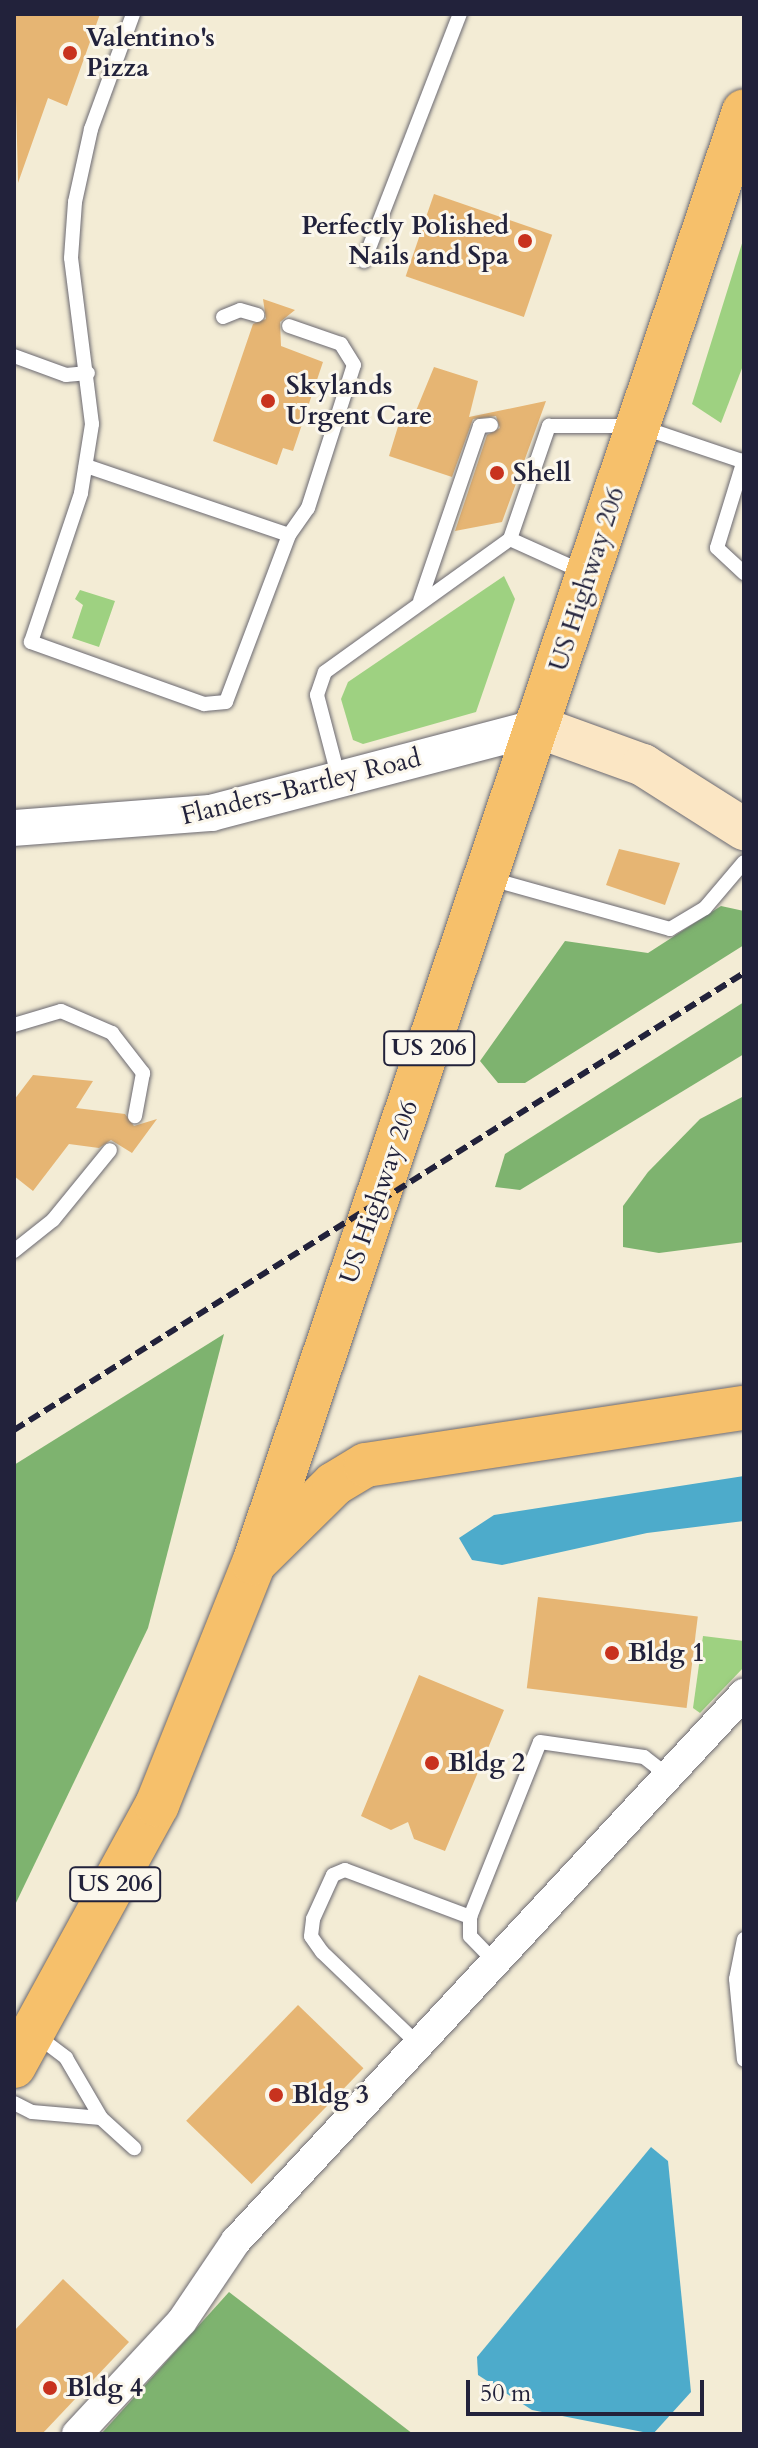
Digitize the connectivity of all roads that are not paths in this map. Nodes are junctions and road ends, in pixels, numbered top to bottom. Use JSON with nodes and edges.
{"nodes":[{"id":1,"x":133,"y":14,"type":"edge"},
{"id":2,"x":460,"y":14,"type":"edge"},
{"id":3,"x":744,"y":111,"type":"edge"},
{"id":4,"x":364,"y":261,"type":"dead end"},
{"id":5,"x":257,"y":315,"type":"dead end"},
{"id":6,"x":223,"y":317,"type":"dead end"},
{"id":7,"x":289,"y":326,"type":"dead end"},
{"id":8,"x":14,"y":356,"type":"edge"},
{"id":9,"x":88,"y":373,"type":"junction"},
{"id":10,"x":491,"y":425,"type":"dead end"},
{"id":11,"x":638,"y":426,"type":"junction"},
{"id":12,"x":743,"y":460,"type":"edge"},
{"id":13,"x":86,"y":466,"type":"junction"},
{"id":14,"x":289,"y":535,"type":"junction"},
{"id":15,"x":510,"y":539,"type":"junction"},
{"id":16,"x":744,"y":573,"type":"edge"},
{"id":17,"x":589,"y":575,"type":"junction"},
{"id":18,"x":420,"y":601,"type":"junction"},
{"id":19,"x":538,"y":727,"type":"junction"},
{"id":20,"x":339,"y":780,"type":"junction"},
{"id":21,"x":14,"y":828,"type":"edge"},
{"id":22,"x":744,"y":829,"type":"edge"},
{"id":23,"x":744,"y":862,"type":"edge"},
{"id":24,"x":487,"y":878,"type":"junction"},
{"id":25,"x":14,"y":1025,"type":"edge"},
{"id":26,"x":135,"y":1116,"type":"dead end"},
{"id":27,"x":110,"y":1150,"type":"dead end"},
{"id":28,"x":14,"y":1251,"type":"edge"},
{"id":29,"x":744,"y":1408,"type":"edge"},
{"id":30,"x":254,"y":1563,"type":"junction"},
{"id":31,"x":744,"y":1694,"type":"edge"},
{"id":32,"x":668,"y":1776,"type":"junction"},
{"id":33,"x":470,"y":1917,"type":"junction"},
{"id":34,"x":744,"y":1939,"type":"edge"},
{"id":35,"x":495,"y":1962,"type":"junction"},
{"id":36,"x":419,"y":2045,"type":"junction"},
{"id":37,"x":24,"y":2049,"type":"edge"},
{"id":38,"x":744,"y":2060,"type":"edge"},
{"id":39,"x":14,"y":2103,"type":"edge"},
{"id":40,"x":101,"y":2118,"type":"junction"},
{"id":41,"x":134,"y":2148,"type":"dead end"},
{"id":42,"x":77,"y":2434,"type":"edge"}],
"edges":[{"from":1,"to":9,"type":"lane"},
{"from":2,"to":4,"type":"lane"},
{"from":3,"to":11,"type":"highway","name":"US Highway 206","number":"US 206"},
{"from":5,"to":6,"type":"lane"},
{"from":7,"to":14,"type":"lane"},
{"from":8,"to":9,"type":"lane"},
{"from":9,"to":13,"type":"lane"},
{"from":10,"to":18,"type":"lane"},
{"from":11,"to":12,"type":"lane"},
{"from":11,"to":15,"type":"lane"},
{"from":11,"to":17,"type":"highway","name":"US Highway 206","number":"US 206"},
{"from":12,"to":16,"type":"lane"},
{"from":13,"to":14,"type":"lane"},
{"from":13,"to":14,"type":"lane"},
{"from":15,"to":17,"type":"lane"},
{"from":15,"to":18,"type":"lane"},
{"from":17,"to":19,"type":"highway","name":"US Highway 206","number":"US 206"},
{"from":18,"to":20,"type":"lane"},
{"from":19,"to":20,"type":"street","name":"Flanders-Bartley Road"},
{"from":19,"to":22,"type":"main road"},
{"from":19,"to":24,"type":"highway","name":"US Highway 206","number":"US 206"},
{"from":20,"to":21,"type":"street","name":"Flanders-Bartley Road"},
{"from":23,"to":24,"type":"lane"},
{"from":24,"to":30,"type":"highway","name":"US Highway 206","number":"US 206"},
{"from":25,"to":26,"type":"lane"},
{"from":27,"to":28,"type":"lane"},
{"from":29,"to":30,"type":"highway"},
{"from":30,"to":37,"type":"highway","name":"US Highway 206","number":"US 206"},
{"from":31,"to":32,"type":"street"},
{"from":32,"to":33,"type":"lane"},
{"from":32,"to":35,"type":"street"},
{"from":33,"to":35,"type":"lane"},
{"from":33,"to":36,"type":"lane"},
{"from":34,"to":38,"type":"lane"},
{"from":35,"to":36,"type":"street"},
{"from":36,"to":42,"type":"street"},
{"from":37,"to":40,"type":"lane"},
{"from":39,"to":40,"type":"lane"},
{"from":40,"to":41,"type":"lane"}]}
